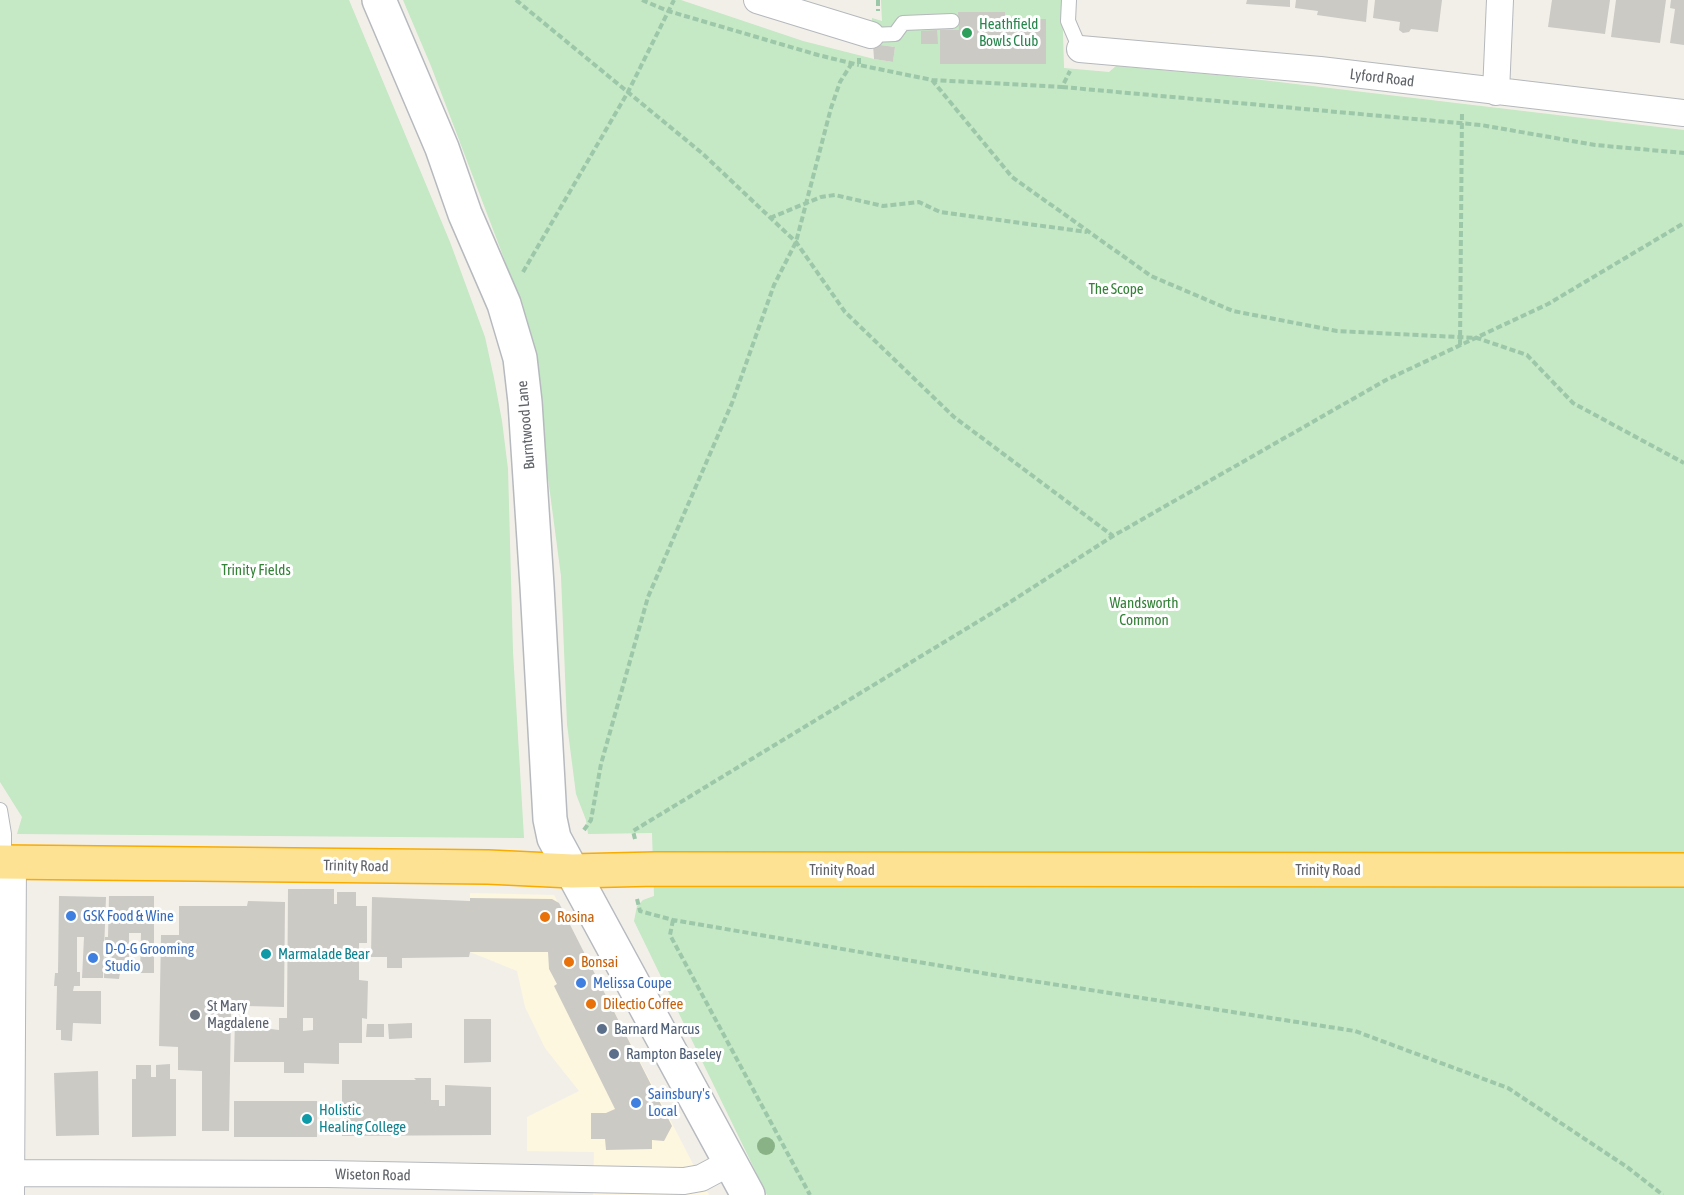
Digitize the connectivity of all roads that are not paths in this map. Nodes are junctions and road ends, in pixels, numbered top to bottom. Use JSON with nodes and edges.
{"nodes":[{"id":1,"x":379,"y":0,"type":"edge"},
{"id":2,"x":757,"y":0,"type":"edge"},
{"id":3,"x":1069,"y":0,"type":"edge"},
{"id":4,"x":1500,"y":0,"type":"edge"},
{"id":5,"x":952,"y":21,"type":"dead end"},
{"id":6,"x":867,"y":34,"type":"joint"},
{"id":7,"x":1080,"y":49,"type":"joint"},
{"id":8,"x":1497,"y":92,"type":"junction"},
{"id":9,"x":1684,"y":113,"type":"edge"},
{"id":10,"x":0,"y":810,"type":"edge"},
{"id":11,"x":5,"y":862,"type":"edge"},
{"id":12,"x":1684,"y":870,"type":"edge"},
{"id":13,"x":572,"y":871,"type":"junction"},
{"id":14,"x":731,"y":1162,"type":"junction"},
{"id":15,"x":11,"y":1184,"type":"edge"},
{"id":16,"x":596,"y":1187,"type":"edge"},
{"id":17,"x":748,"y":1195,"type":"edge"}],
"edges":[{"from":1,"to":13,"type":"main road","name":"Burntwood Lane"},
{"from":2,"to":6,"type":"street"},
{"from":3,"to":7,"type":"lane"},
{"from":4,"to":8,"type":"street"},
{"from":5,"to":6,"type":"lane"},
{"from":7,"to":8,"type":"street","name":"Lyford Road"},
{"from":8,"to":9,"type":"street","name":"Lyford Road"},
{"from":10,"to":11,"type":"lane"},
{"from":11,"to":13,"type":"highway","name":"Trinity Road"},
{"from":11,"to":15,"type":"street"},
{"from":12,"to":13,"type":"highway","name":"Trinity Road"},
{"from":13,"to":14,"type":"main road","name":"Burntwood Lane"},
{"from":14,"to":16,"type":"street","name":"Wiseton Road"},
{"from":14,"to":17,"type":"main road","name":"Burntwood Lane"},
{"from":15,"to":16,"type":"street","name":"Wiseton Road"}]}
